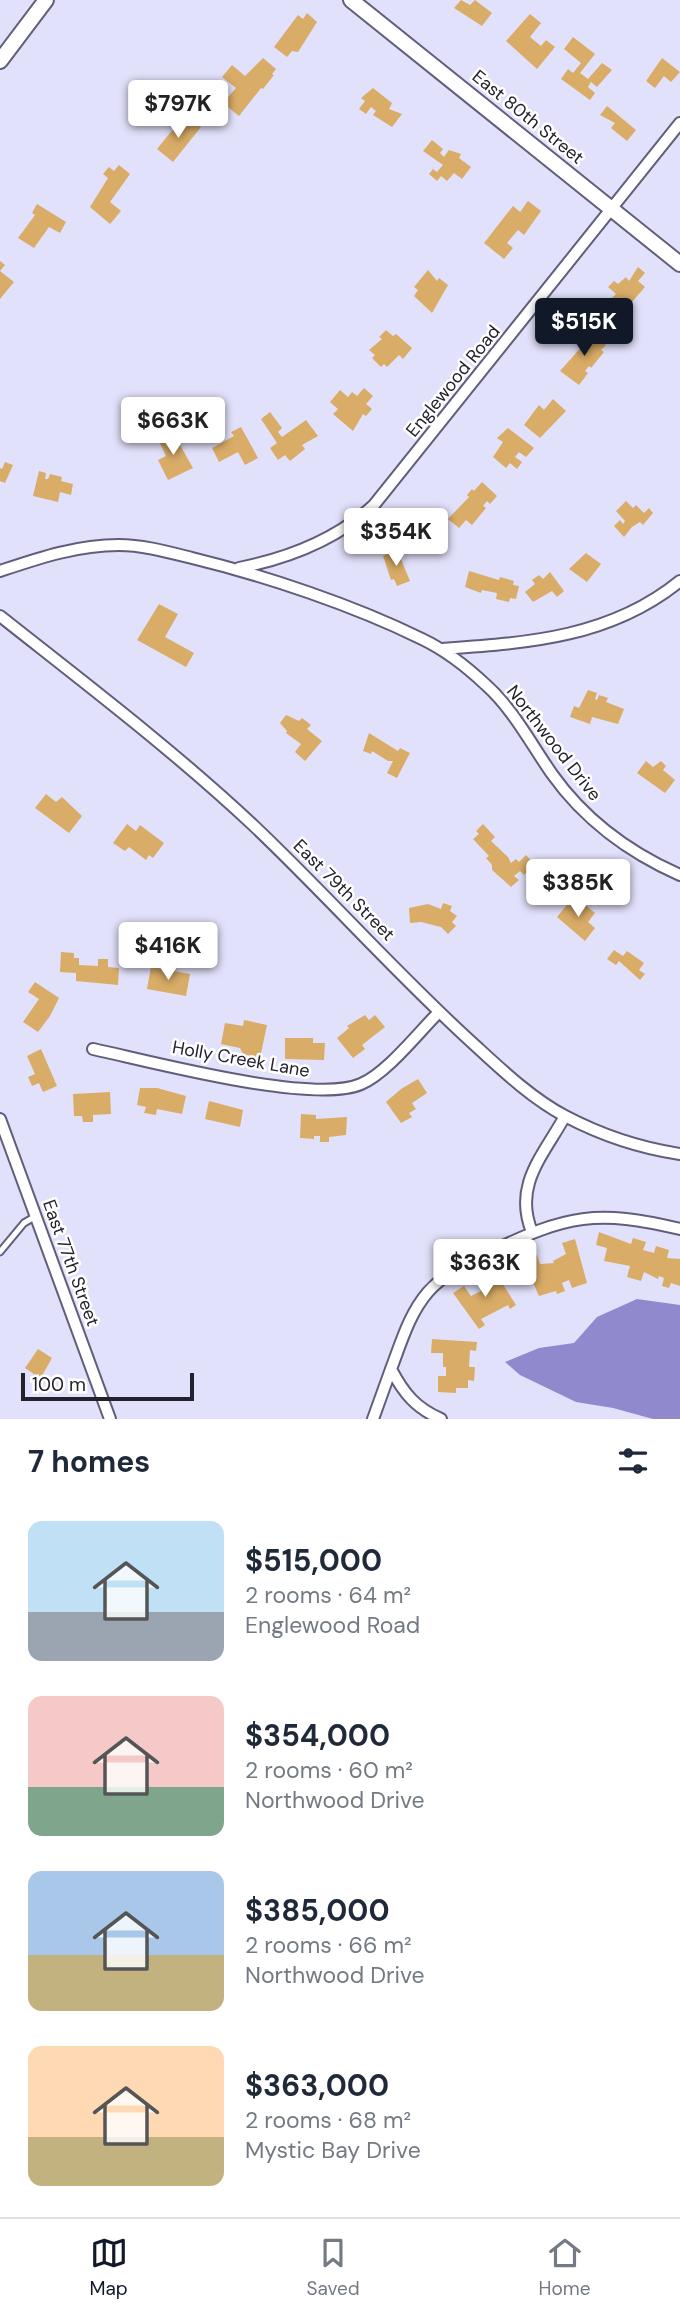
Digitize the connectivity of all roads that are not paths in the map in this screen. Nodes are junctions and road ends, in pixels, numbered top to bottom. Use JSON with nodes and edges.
{"nodes":[{"id":1,"x":46,"y":0,"type":"edge"},
{"id":2,"x":351,"y":0,"type":"edge"},
{"id":3,"x":0,"y":61,"type":"edge"},
{"id":4,"x":680,"y":123,"type":"edge"},
{"id":5,"x":612,"y":209,"type":"junction"},
{"id":6,"x":680,"y":264,"type":"edge"},
{"id":7,"x":236,"y":568,"type":"junction"},
{"id":8,"x":0,"y":571,"type":"edge"},
{"id":9,"x":680,"y":581,"type":"edge"},
{"id":10,"x":0,"y":616,"type":"edge"},
{"id":11,"x":441,"y":649,"type":"junction"},
{"id":12,"x":680,"y":875,"type":"edge"},
{"id":13,"x":439,"y":1012,"type":"junction"},
{"id":14,"x":93,"y":1049,"type":"dead end"},
{"id":15,"x":565,"y":1116,"type":"junction"},
{"id":16,"x":0,"y":1119,"type":"edge"},
{"id":17,"x":680,"y":1154,"type":"edge"},
{"id":18,"x":36,"y":1216,"type":"junction"},
{"id":19,"x":680,"y":1229,"type":"edge"},
{"id":20,"x":532,"y":1232,"type":"junction"},
{"id":21,"x":0,"y":1252,"type":"edge"},
{"id":22,"x":391,"y":1369,"type":"junction"},
{"id":23,"x":110,"y":1419,"type":"edge"},
{"id":24,"x":373,"y":1419,"type":"edge"},
{"id":25,"x":441,"y":1419,"type":"edge"}],
"edges":[{"from":1,"to":3,"type":"street"},
{"from":2,"to":5,"type":"street","name":"East 80th Street"},
{"from":4,"to":5,"type":"street","name":"Englewood Road"},
{"from":5,"to":6,"type":"street","name":"East 80th Street"},
{"from":5,"to":7,"type":"street","name":"Englewood Road"},
{"from":7,"to":8,"type":"street","name":"Northwood Drive"},
{"from":7,"to":11,"type":"street","name":"Northwood Drive"},
{"from":9,"to":11,"type":"street"},
{"from":10,"to":13,"type":"street","name":"East 79th Street"},
{"from":11,"to":12,"type":"street","name":"Northwood Drive"},
{"from":13,"to":14,"type":"street","name":"Holly Creek Lane"},
{"from":13,"to":15,"type":"street","name":"East 79th Street"},
{"from":15,"to":17,"type":"street","name":"East 79th Street"},
{"from":15,"to":20,"type":"street"},
{"from":16,"to":18,"type":"street","name":"East 77th Street"},
{"from":18,"to":21,"type":"lane"},
{"from":18,"to":23,"type":"street","name":"East 77th Street"},
{"from":19,"to":20,"type":"street"},
{"from":20,"to":22,"type":"street"},
{"from":22,"to":24,"type":"street"},
{"from":22,"to":25,"type":"street"}]}
